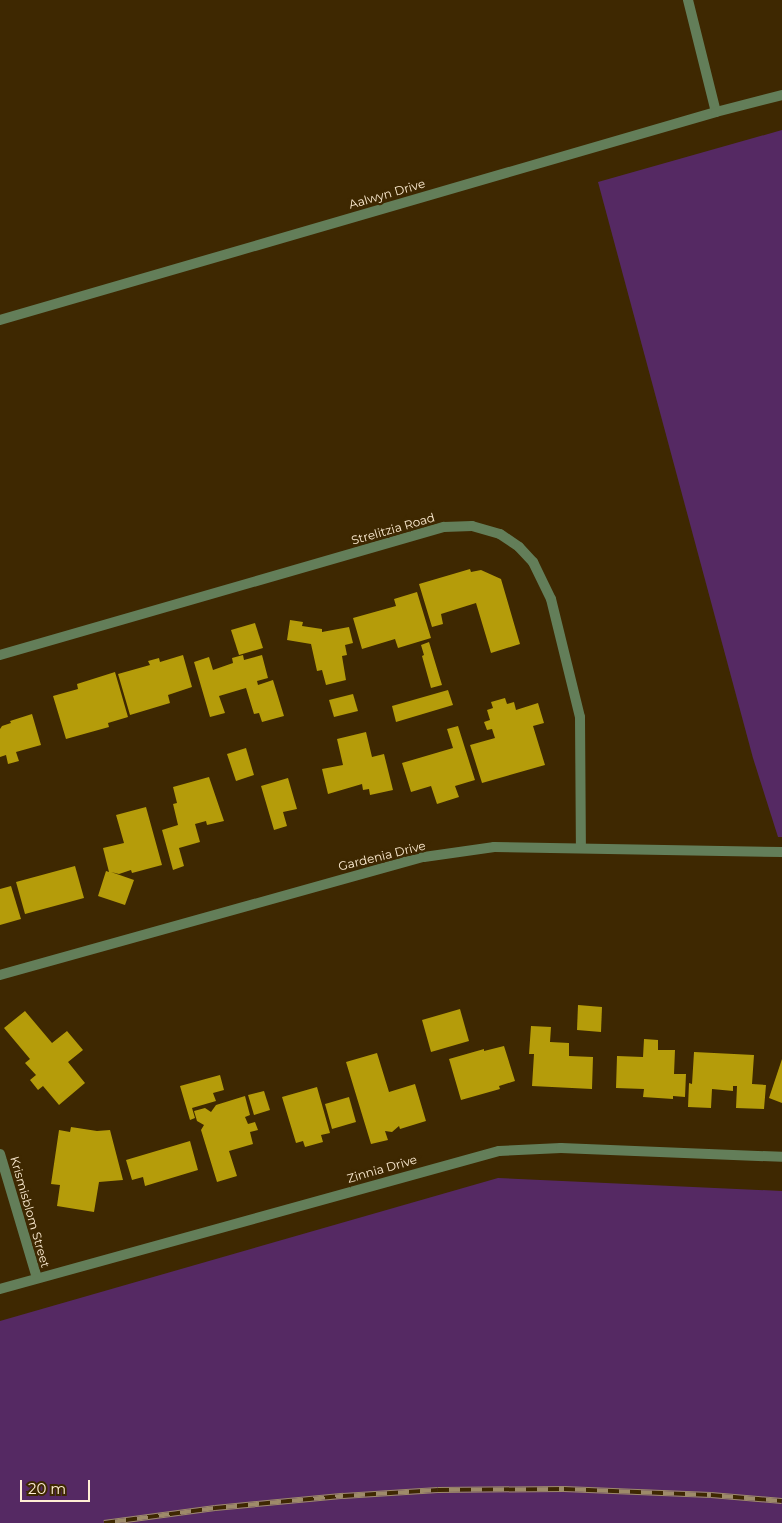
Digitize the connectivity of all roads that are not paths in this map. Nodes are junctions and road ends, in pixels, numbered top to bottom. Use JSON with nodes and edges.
{"nodes":[{"id":1,"x":688,"y":0,"type":"edge"},
{"id":2,"x":782,"y":95,"type":"edge"},
{"id":3,"x":716,"y":112,"type":"junction"},
{"id":4,"x":0,"y":320,"type":"edge"},
{"id":5,"x":0,"y":655,"type":"edge"},
{"id":6,"x":581,"y":847,"type":"junction"},
{"id":7,"x":782,"y":852,"type":"edge"},
{"id":8,"x":0,"y":975,"type":"edge"},
{"id":9,"x":0,"y":1154,"type":"edge"},
{"id":10,"x":782,"y":1157,"type":"edge"},
{"id":11,"x":37,"y":1278,"type":"junction"},
{"id":12,"x":0,"y":1289,"type":"edge"}],
"edges":[{"from":1,"to":3,"type":"street"},
{"from":2,"to":3,"type":"street","name":"Aalwyn Drive"},
{"from":3,"to":4,"type":"street","name":"Aalwyn Drive"},
{"from":5,"to":6,"type":"street","name":"Strelitzia Road"},
{"from":6,"to":7,"type":"street","name":"Gardenia Drive"},
{"from":6,"to":8,"type":"street","name":"Gardenia Drive"},
{"from":9,"to":11,"type":"street","name":"Krismisblom Street"},
{"from":10,"to":11,"type":"street","name":"Zinnia Drive"},
{"from":11,"to":12,"type":"street","name":"Zinnia Drive"}]}
